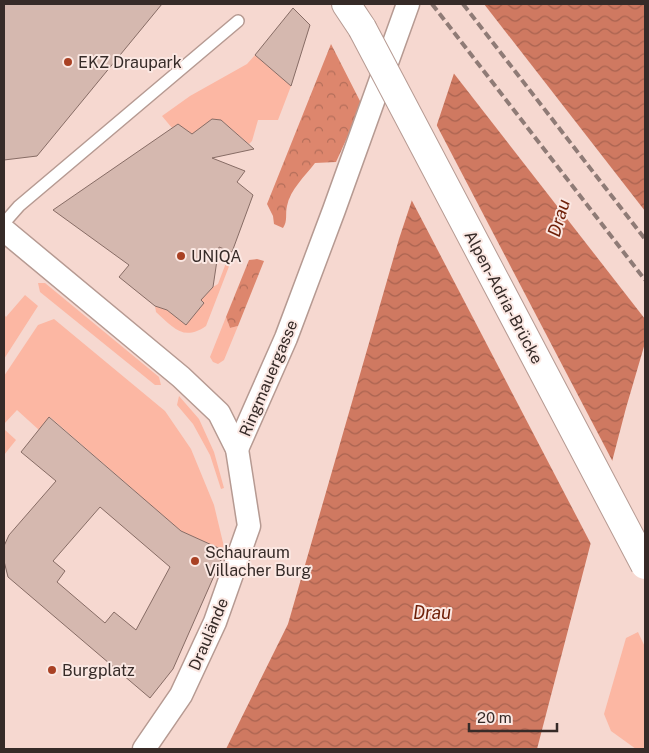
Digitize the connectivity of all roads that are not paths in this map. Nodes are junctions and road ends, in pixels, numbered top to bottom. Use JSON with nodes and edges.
{"nodes":[{"id":1,"x":346,"y":4,"type":"edge"},
{"id":2,"x":408,"y":4,"type":"edge"},
{"id":3,"x":238,"y":21,"type":"dead end"},
{"id":4,"x":4,"y":223,"type":"edge"},
{"id":5,"x":4,"y":230,"type":"edge"},
{"id":6,"x":238,"y":449,"type":"junction"},
{"id":7,"x":645,"y":565,"type":"edge"},
{"id":8,"x":144,"y":749,"type":"edge"}],
"edges":[{"from":1,"to":7,"type":"main road","name":"Alpen-Adria-Brücke","bridge":true},
{"from":2,"to":6,"type":"street","name":"Ringmauergasse"},
{"from":3,"to":4,"type":"lane"},
{"from":5,"to":6,"type":"street","name":"Ringmauergasse"},
{"from":6,"to":8,"type":"street","name":"Draulände"}]}
